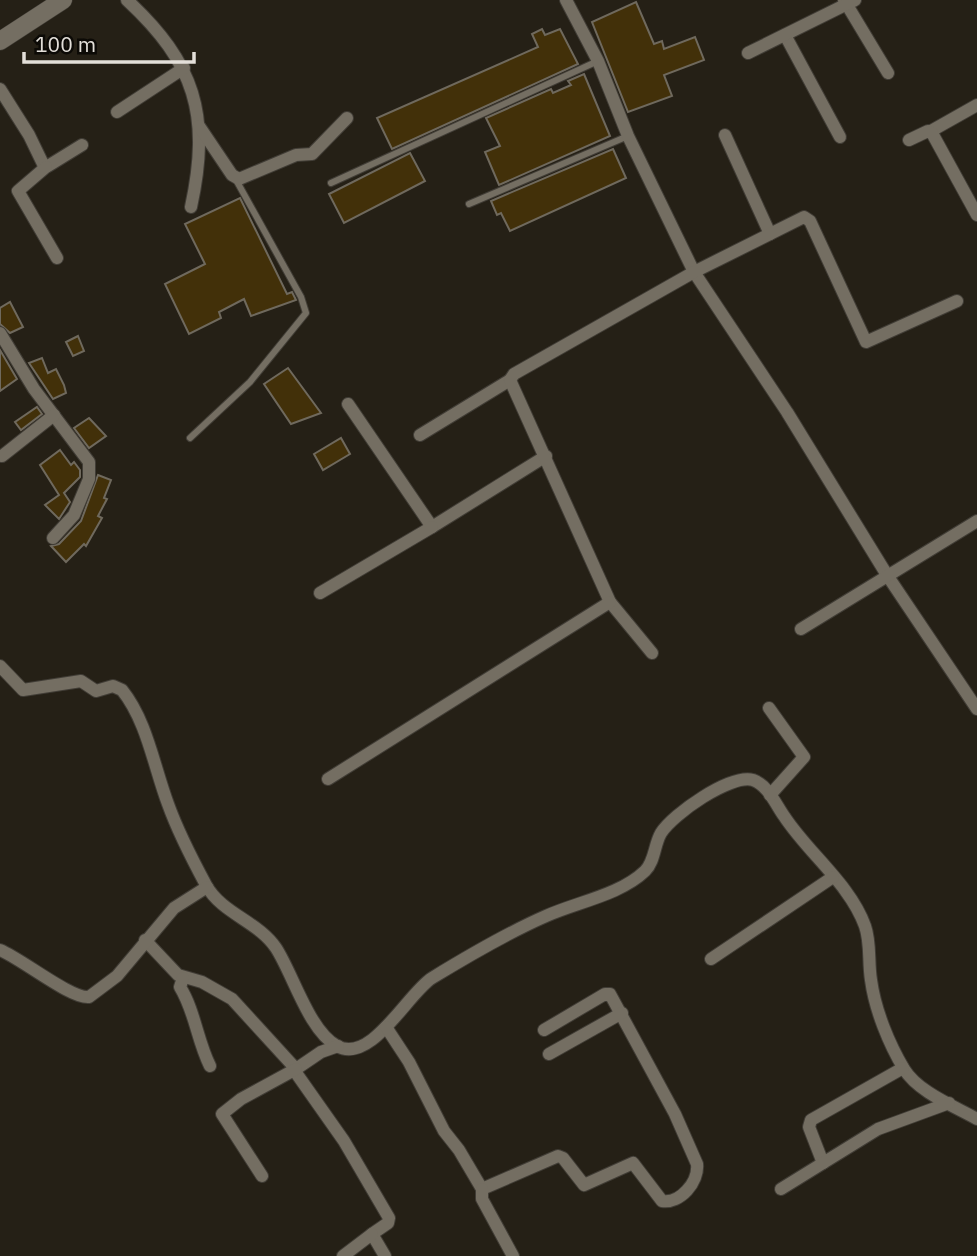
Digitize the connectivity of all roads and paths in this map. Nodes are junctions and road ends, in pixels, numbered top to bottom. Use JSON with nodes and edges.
{"nodes":[{"id":1,"x":63,"y":0,"type":"edge"},
{"id":2,"x":127,"y":0,"type":"edge"},
{"id":3,"x":566,"y":0,"type":"edge"},
{"id":4,"x":849,"y":2,"type":"edge"},
{"id":5,"x":785,"y":35,"type":"junction"},
{"id":6,"x":0,"y":41,"type":"edge"},
{"id":7,"x":748,"y":53,"type":"dead end"},
{"id":8,"x":598,"y":61,"type":"junction"},
{"id":9,"x":184,"y":68,"type":"junction"},
{"id":10,"x":888,"y":73,"type":"dead end"},
{"id":11,"x":0,"y":89,"type":"edge"},
{"id":12,"x":977,"y":105,"type":"edge"},
{"id":13,"x":117,"y":112,"type":"dead end"},
{"id":14,"x":346,"y":118,"type":"dead end"},
{"id":15,"x":196,"y":123,"type":"junction"},
{"id":16,"x":931,"y":131,"type":"junction"},
{"id":17,"x":725,"y":135,"type":"dead end"},
{"id":18,"x":628,"y":136,"type":"junction"},
{"id":19,"x":840,"y":137,"type":"dead end"},
{"id":20,"x":909,"y":140,"type":"dead end"},
{"id":21,"x":82,"y":145,"type":"dead end"},
{"id":22,"x":46,"y":167,"type":"junction"},
{"id":23,"x":235,"y":178,"type":"junction"},
{"id":24,"x":331,"y":183,"type":"dead end"},
{"id":25,"x":468,"y":204,"type":"dead end"},
{"id":26,"x":191,"y":206,"type":"dead end"},
{"id":27,"x":977,"y":215,"type":"edge"},
{"id":28,"x":770,"y":233,"type":"junction"},
{"id":29,"x":57,"y":258,"type":"dead end"},
{"id":30,"x":694,"y":272,"type":"junction"},
{"id":31,"x":957,"y":301,"type":"dead end"},
{"id":32,"x":0,"y":333,"type":"edge"},
{"id":33,"x":510,"y":380,"type":"junction"},
{"id":34,"x":348,"y":404,"type":"dead end"},
{"id":35,"x":54,"y":415,"type":"junction"},
{"id":36,"x":420,"y":435,"type":"dead end"},
{"id":37,"x":190,"y":438,"type":"dead end"},
{"id":38,"x":2,"y":456,"type":"edge"},
{"id":39,"x":545,"y":457,"type":"junction"},
{"id":40,"x":977,"y":521,"type":"edge"},
{"id":41,"x":432,"y":527,"type":"junction"},
{"id":42,"x":53,"y":538,"type":"dead end"},
{"id":43,"x":887,"y":575,"type":"junction"},
{"id":44,"x":320,"y":593,"type":"dead end"},
{"id":45,"x":610,"y":601,"type":"junction"},
{"id":46,"x":801,"y":629,"type":"dead end"},
{"id":47,"x":652,"y":653,"type":"dead end"},
{"id":48,"x":0,"y":666,"type":"edge"},
{"id":49,"x":769,"y":708,"type":"dead end"},
{"id":50,"x":977,"y":709,"type":"edge"},
{"id":51,"x":328,"y":779,"type":"dead end"},
{"id":52,"x":770,"y":794,"type":"junction"},
{"id":53,"x":832,"y":877,"type":"junction"},
{"id":54,"x":207,"y":887,"type":"junction"},
{"id":55,"x":145,"y":940,"type":"junction"},
{"id":56,"x":0,"y":950,"type":"edge"},
{"id":57,"x":711,"y":959,"type":"dead end"},
{"id":58,"x":183,"y":978,"type":"junction"},
{"id":59,"x":622,"y":1013,"type":"junction"},
{"id":60,"x":386,"y":1027,"type":"junction"},
{"id":61,"x":544,"y":1030,"type":"dead end"},
{"id":62,"x":338,"y":1046,"type":"junction"},
{"id":63,"x":549,"y":1054,"type":"dead end"},
{"id":64,"x":210,"y":1066,"type":"dead end"},
{"id":65,"x":903,"y":1068,"type":"junction"},
{"id":66,"x":295,"y":1070,"type":"junction"},
{"id":67,"x":949,"y":1102,"type":"junction"},
{"id":68,"x":977,"y":1119,"type":"edge"},
{"id":69,"x":823,"y":1163,"type":"junction"},
{"id":70,"x":262,"y":1177,"type":"dead end"},
{"id":71,"x":482,"y":1189,"type":"junction"},
{"id":72,"x":780,"y":1189,"type":"dead end"},
{"id":73,"x":372,"y":1234,"type":"junction"},
{"id":74,"x":343,"y":1256,"type":"edge"},
{"id":75,"x":385,"y":1256,"type":"edge"},
{"id":76,"x":513,"y":1256,"type":"edge"}],
"edges":[{"from":1,"to":6,"type":"main road"},
{"from":2,"to":9,"type":"street"},
{"from":3,"to":8,"type":"street"},
{"from":4,"to":5,"type":"street"},
{"from":4,"to":10,"type":"street"},
{"from":5,"to":7,"type":"street"},
{"from":5,"to":19,"type":"street"},
{"from":8,"to":18,"type":"street"},
{"from":8,"to":24,"type":"lane"},
{"from":9,"to":13,"type":"street"},
{"from":9,"to":15,"type":"street"},
{"from":11,"to":22,"type":"street"},
{"from":12,"to":16,"type":"street"},
{"from":14,"to":23,"type":"street"},
{"from":15,"to":23,"type":"street"},
{"from":15,"to":26,"type":"street"},
{"from":16,"to":20,"type":"street"},
{"from":16,"to":27,"type":"street"},
{"from":17,"to":28,"type":"street"},
{"from":18,"to":25,"type":"lane"},
{"from":18,"to":30,"type":"street"},
{"from":21,"to":22,"type":"street"},
{"from":22,"to":29,"type":"street"},
{"from":23,"to":37,"type":"lane"},
{"from":28,"to":30,"type":"street"},
{"from":28,"to":31,"type":"street"},
{"from":30,"to":33,"type":"street"},
{"from":30,"to":43,"type":"street"},
{"from":32,"to":35,"type":"street"},
{"from":33,"to":36,"type":"street"},
{"from":33,"to":39,"type":"street"},
{"from":34,"to":41,"type":"street"},
{"from":35,"to":38,"type":"street"},
{"from":35,"to":42,"type":"street"},
{"from":39,"to":41,"type":"street"},
{"from":39,"to":45,"type":"street"},
{"from":40,"to":43,"type":"street"},
{"from":41,"to":44,"type":"street"},
{"from":43,"to":46,"type":"street"},
{"from":43,"to":50,"type":"street"},
{"from":45,"to":47,"type":"street"},
{"from":45,"to":51,"type":"street"},
{"from":48,"to":54,"type":"street"},
{"from":49,"to":52,"type":"street"},
{"from":52,"to":53,"type":"street"},
{"from":52,"to":60,"type":"street"},
{"from":53,"to":57,"type":"street"},
{"from":53,"to":65,"type":"street"},
{"from":54,"to":55,"type":"street"},
{"from":54,"to":62,"type":"street"},
{"from":55,"to":56,"type":"street"},
{"from":55,"to":58,"type":"street"},
{"from":58,"to":64,"type":"street"},
{"from":58,"to":66,"type":"street"},
{"from":59,"to":61,"type":"street"},
{"from":59,"to":63,"type":"street"},
{"from":59,"to":71,"type":"street"},
{"from":60,"to":62,"type":"street"},
{"from":60,"to":71,"type":"street"},
{"from":62,"to":66,"type":"street"},
{"from":65,"to":67,"type":"street"},
{"from":65,"to":69,"type":"street"},
{"from":66,"to":70,"type":"street"},
{"from":66,"to":73,"type":"street"},
{"from":67,"to":68,"type":"street"},
{"from":67,"to":69,"type":"street"},
{"from":69,"to":72,"type":"street"},
{"from":71,"to":76,"type":"street"},
{"from":73,"to":74,"type":"street"},
{"from":73,"to":75,"type":"street"}]}
